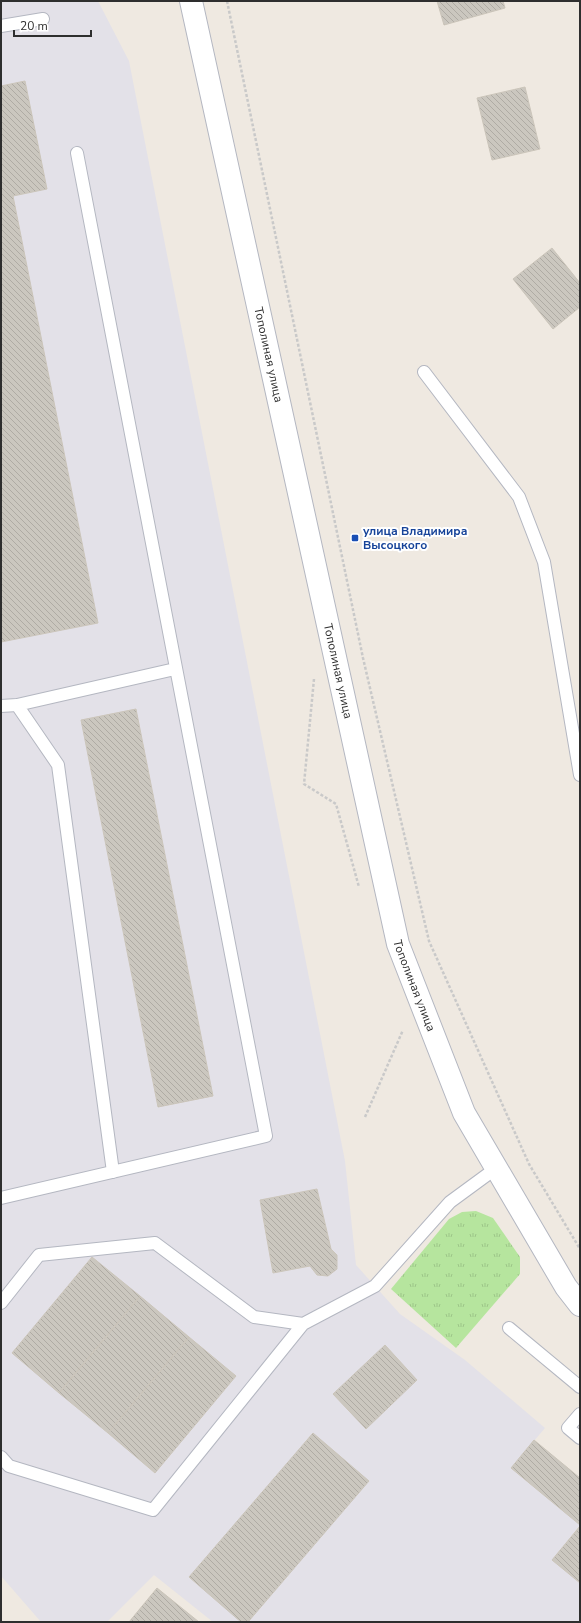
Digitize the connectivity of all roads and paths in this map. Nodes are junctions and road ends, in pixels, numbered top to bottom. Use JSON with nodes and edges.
{"nodes":[{"id":1,"x":190,"y":1,"type":"edge"},
{"id":2,"x":227,"y":1,"type":"edge"},
{"id":3,"x":43,"y":19,"type":"dead end"},
{"id":4,"x":1,"y":26,"type":"edge"},
{"id":5,"x":76,"y":153,"type":"dead end"},
{"id":6,"x":424,"y":372,"type":"dead end"},
{"id":7,"x":363,"y":658,"type":"junction"},
{"id":8,"x":336,"y":664,"type":"junction"},
{"id":9,"x":176,"y":669,"type":"junction"},
{"id":10,"x":17,"y":705,"type":"junction"},
{"id":11,"x":1,"y":706,"type":"edge"},
{"id":12,"x":580,"y":774,"type":"edge"},
{"id":13,"x":361,"y":894,"type":"dead end"},
{"id":14,"x":401,"y":1024,"type":"dead end"},
{"id":15,"x":365,"y":1117,"type":"dead end"},
{"id":16,"x":495,"y":1169,"type":"junction"},
{"id":17,"x":113,"y":1172,"type":"junction"},
{"id":18,"x":1,"y":1198,"type":"edge"},
{"id":19,"x":580,"y":1249,"type":"edge"},
{"id":20,"x":1,"y":1303,"type":"edge"},
{"id":21,"x":580,"y":1305,"type":"edge"},
{"id":22,"x":303,"y":1324,"type":"junction"},
{"id":23,"x":510,"y":1328,"type":"dead end"},
{"id":24,"x":580,"y":1387,"type":"edge"},
{"id":25,"x":580,"y":1414,"type":"edge"},
{"id":26,"x":580,"y":1438,"type":"edge"},
{"id":27,"x":1,"y":1457,"type":"edge"}],
"edges":[{"from":1,"to":8,"type":"main road","name":"Тополиная улица"},
{"from":2,"to":7,"type":"path"},
{"from":3,"to":4,"type":"lane"},
{"from":5,"to":9,"type":"lane"},
{"from":6,"to":12,"type":"lane"},
{"from":7,"to":8,"type":"path"},
{"from":7,"to":19,"type":"path"},
{"from":8,"to":13,"type":"path"},
{"from":8,"to":16,"type":"main road","name":"Тополиная улица"},
{"from":9,"to":10,"type":"lane"},
{"from":9,"to":17,"type":"lane"},
{"from":10,"to":11,"type":"lane"},
{"from":10,"to":17,"type":"lane"},
{"from":14,"to":15,"type":"path"},
{"from":16,"to":21,"type":"main road","name":"Тополиная улица"},
{"from":16,"to":22,"type":"lane"},
{"from":17,"to":18,"type":"lane"},
{"from":20,"to":22,"type":"lane"},
{"from":22,"to":27,"type":"lane"},
{"from":23,"to":24,"type":"lane"},
{"from":25,"to":26,"type":"lane"}]}
